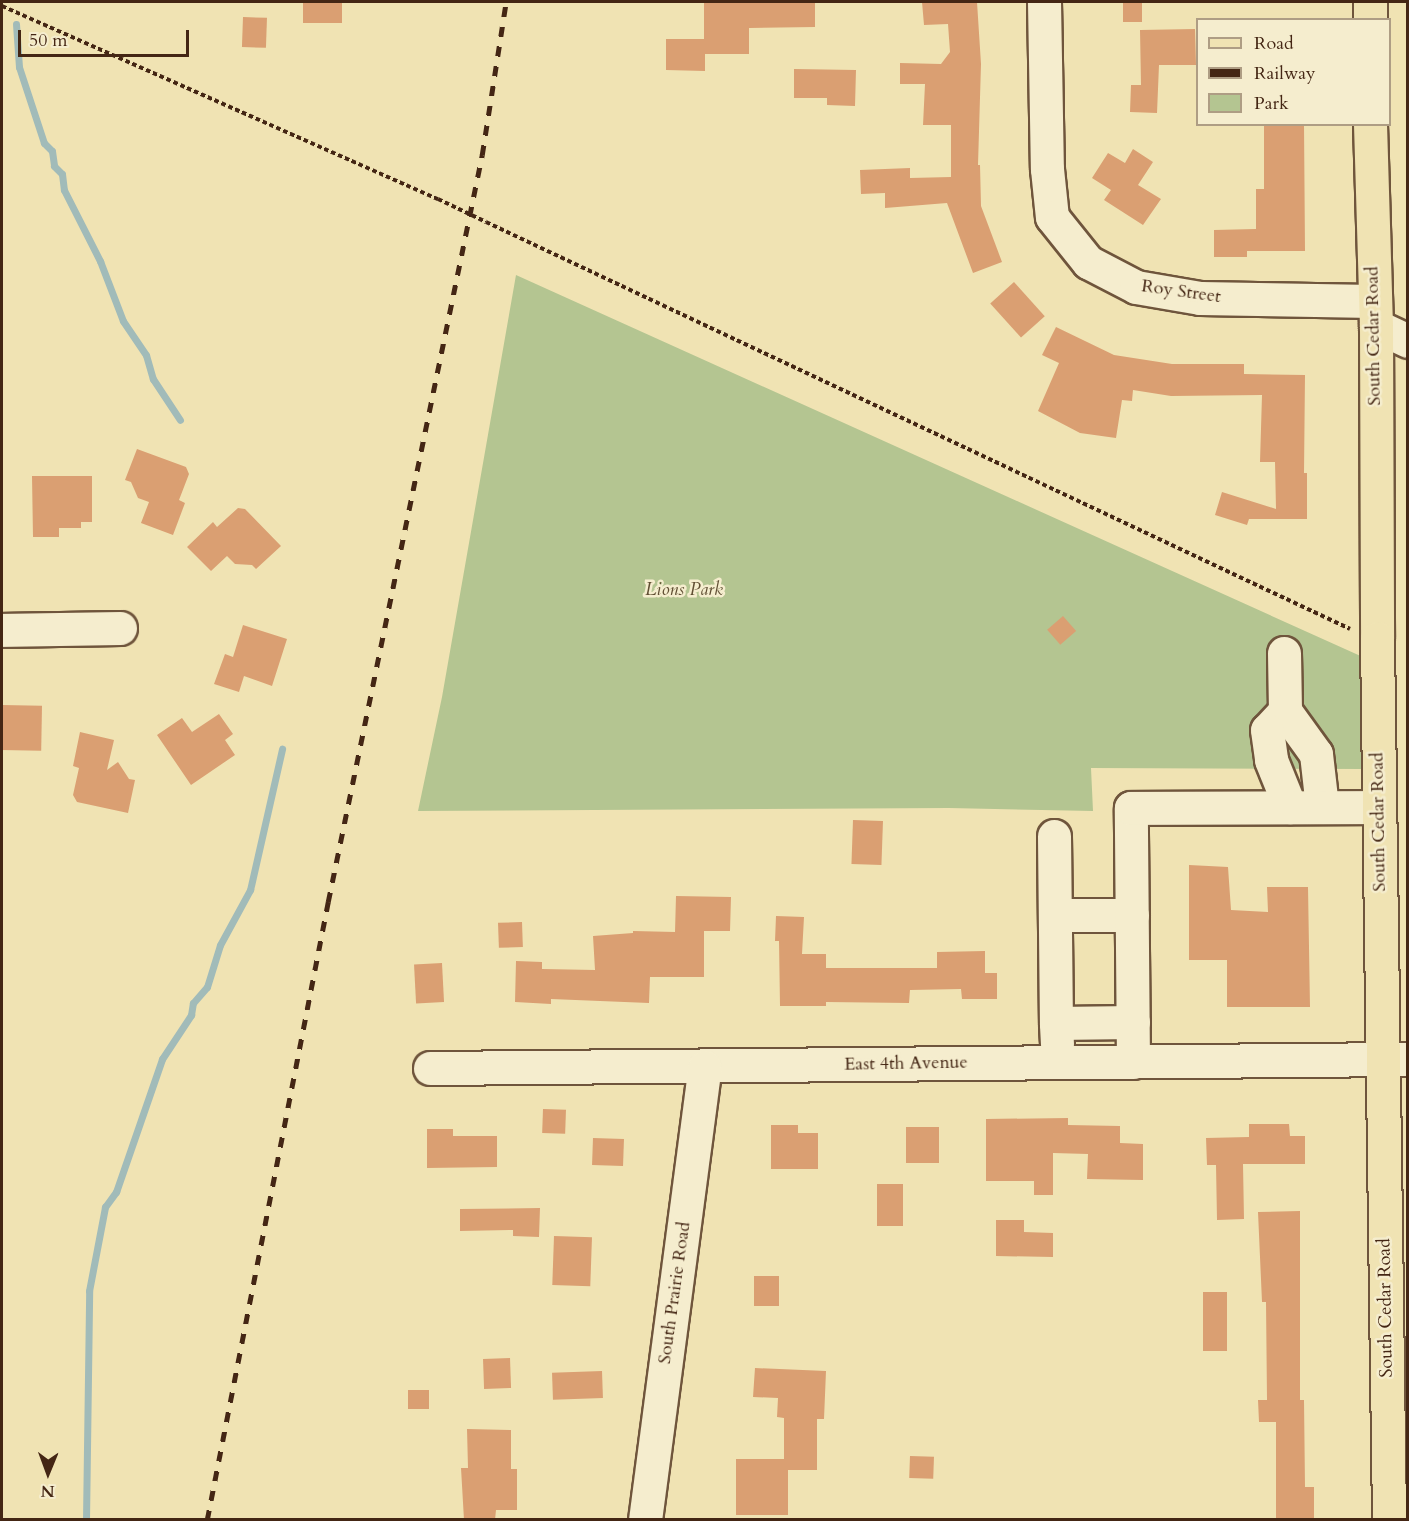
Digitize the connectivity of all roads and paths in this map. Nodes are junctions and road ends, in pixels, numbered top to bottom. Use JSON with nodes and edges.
{"nodes":[{"id":1,"x":1044,"y":2,"type":"edge"},
{"id":2,"x":1370,"y":2,"type":"edge"},
{"id":3,"x":2,"y":6,"type":"edge"},
{"id":4,"x":1370,"y":18,"type":"edge"},
{"id":5,"x":1371,"y":126,"type":"edge"},
{"id":6,"x":1375,"y":314,"type":"junction"},
{"id":7,"x":1407,"y":341,"type":"edge"},
{"id":8,"x":120,"y":628,"type":"dead end"},
{"id":9,"x":2,"y":630,"type":"edge"},
{"id":10,"x":1354,"y":630,"type":"dead end"},
{"id":11,"x":1284,"y":653,"type":"dead end"},
{"id":12,"x":1285,"y":711,"type":"junction"},
{"id":13,"x":1290,"y":807,"type":"junction"},
{"id":14,"x":1322,"y":807,"type":"junction"},
{"id":15,"x":1379,"y":807,"type":"junction"},
{"id":16,"x":1054,"y":836,"type":"dead end"},
{"id":17,"x":1055,"y":915,"type":"junction"},
{"id":18,"x":1132,"y":915,"type":"junction"},
{"id":19,"x":1133,"y":1022,"type":"junction"},
{"id":20,"x":1056,"y":1023,"type":"junction"},
{"id":21,"x":1395,"y":1059,"type":"edge"},
{"id":22,"x":1133,"y":1062,"type":"junction"},
{"id":23,"x":1058,"y":1063,"type":"junction"},
{"id":24,"x":705,"y":1067,"type":"junction"},
{"id":25,"x":430,"y":1068,"type":"dead end"},
{"id":26,"x":1398,"y":1451,"type":"edge"},
{"id":27,"x":645,"y":1520,"type":"edge"},
{"id":28,"x":1389,"y":1520,"type":"edge"}],
"edges":[{"from":1,"to":6,"type":"street","name":"Roy Street"},
{"from":2,"to":4,"type":"main road"},
{"from":3,"to":10,"type":"path","bridge":true},
{"from":5,"to":6,"type":"main road","name":"South Cedar Road"},
{"from":6,"to":7,"type":"street"},
{"from":6,"to":15,"type":"main road","name":"South Cedar Road"},
{"from":8,"to":9,"type":"street"},
{"from":11,"to":12,"type":"street"},
{"from":12,"to":13,"type":"street"},
{"from":12,"to":14,"type":"street"},
{"from":13,"to":14,"type":"street"},
{"from":13,"to":18,"type":"street"},
{"from":14,"to":15,"type":"street"},
{"from":15,"to":21,"type":"main road","name":"South Cedar Road"},
{"from":16,"to":17,"type":"street"},
{"from":17,"to":18,"type":"street"},
{"from":17,"to":20,"type":"street"},
{"from":18,"to":19,"type":"street"},
{"from":19,"to":20,"type":"street"},
{"from":19,"to":22,"type":"street"},
{"from":20,"to":23,"type":"street"},
{"from":21,"to":22,"type":"street","name":"East 4th Avenue"},
{"from":21,"to":26,"type":"main road","name":"South Cedar Road"},
{"from":22,"to":23,"type":"street","name":"East 4th Avenue"},
{"from":23,"to":24,"type":"street","name":"East 4th Avenue"},
{"from":24,"to":25,"type":"street","name":"East 4th Avenue"},
{"from":24,"to":27,"type":"street","name":"South Prairie Road"},
{"from":26,"to":28,"type":"main road","name":"South Cedar Road"}]}
